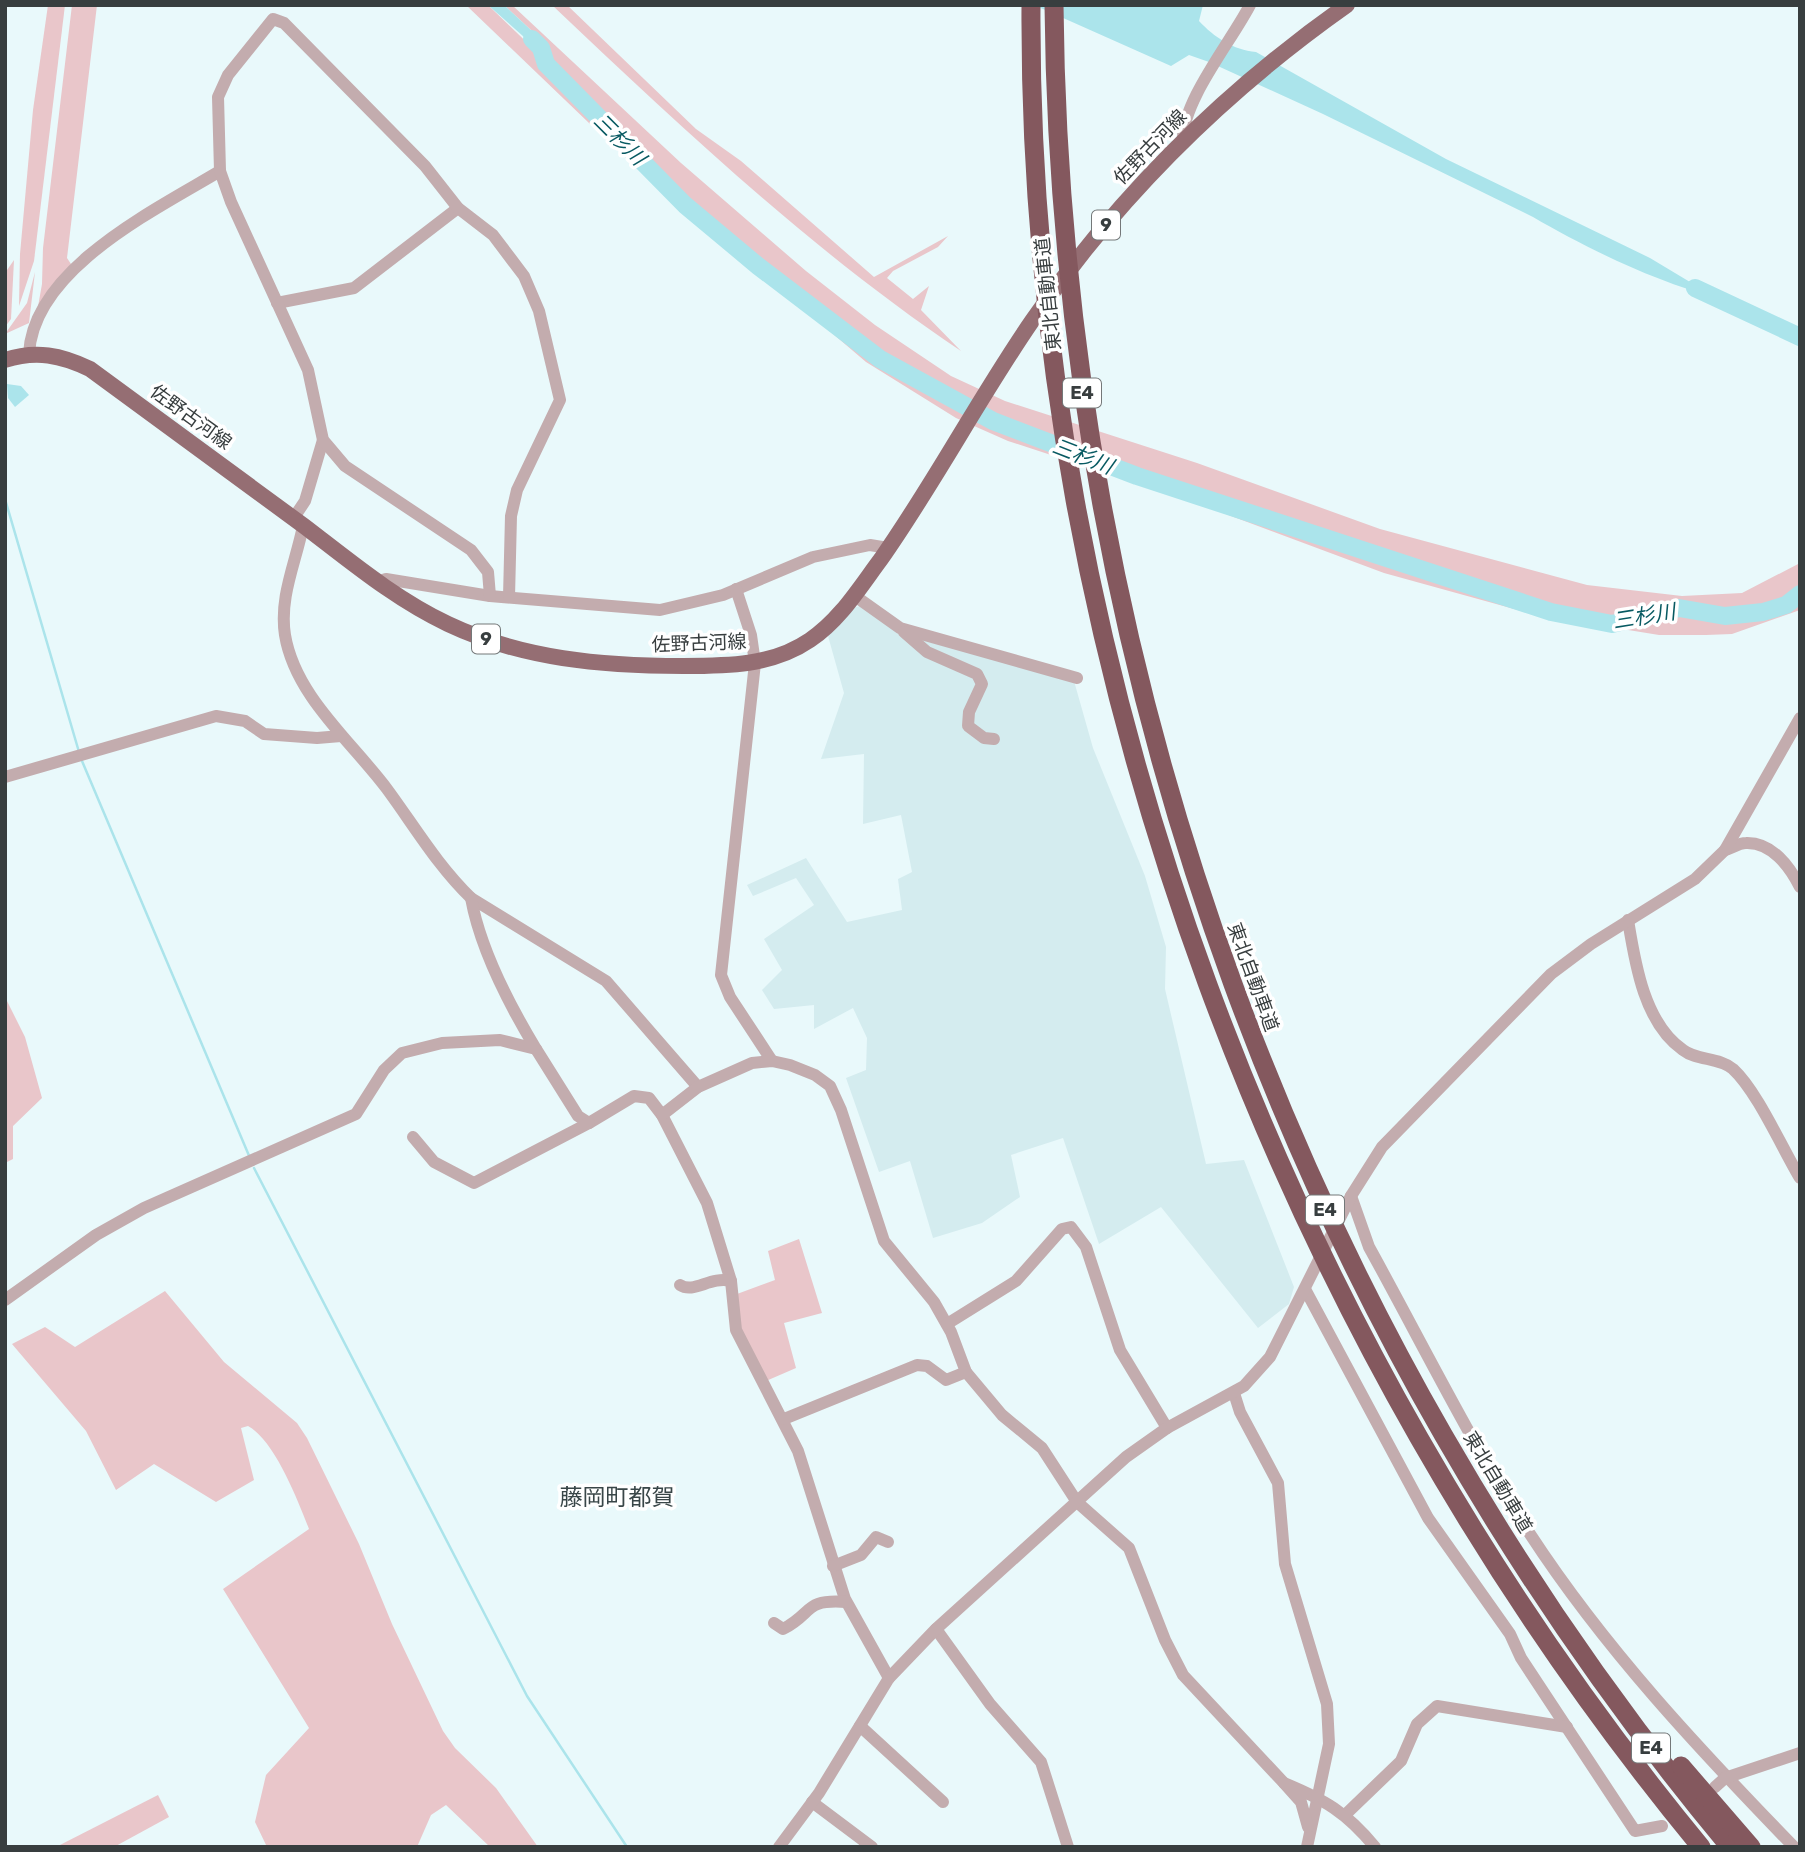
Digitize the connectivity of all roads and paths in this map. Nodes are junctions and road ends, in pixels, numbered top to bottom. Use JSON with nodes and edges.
{"nodes":[{"id":1,"x":1031,"y":5,"type":"edge"},
{"id":2,"x":1054,"y":5,"type":"edge"},
{"id":3,"x":1250,"y":5,"type":"edge"},
{"id":4,"x":1347,"y":5,"type":"edge"},
{"id":5,"x":1183,"y":142,"type":"junction"},
{"id":6,"x":220,"y":171,"type":"junction"},
{"id":7,"x":458,"y":208,"type":"junction"},
{"id":8,"x":277,"y":303,"type":"junction"},
{"id":9,"x":29,"y":354,"type":"junction"},
{"id":10,"x":5,"y":360,"type":"edge"},
{"id":11,"x":323,"y":440,"type":"junction"},
{"id":12,"x":298,"y":522,"type":"junction"},
{"id":13,"x":888,"y":548,"type":"junction"},
{"id":14,"x":377,"y":582,"type":"junction"},
{"id":15,"x":736,"y":589,"type":"junction"},
{"id":16,"x":489,"y":596,"type":"junction"},
{"id":17,"x":855,"y":596,"type":"junction"},
{"id":18,"x":509,"y":597,"type":"junction"},
{"id":19,"x":900,"y":628,"type":"junction"},
{"id":20,"x":755,"y":663,"type":"junction"},
{"id":21,"x":1077,"y":678,"type":"dead end"},
{"id":22,"x":1800,"y":718,"type":"edge"},
{"id":23,"x":341,"y":736,"type":"junction"},
{"id":24,"x":994,"y":739,"type":"dead end"},
{"id":25,"x":5,"y":777,"type":"edge"},
{"id":26,"x":1725,"y":850,"type":"junction"},
{"id":27,"x":1800,"y":887,"type":"edge"},
{"id":28,"x":471,"y":898,"type":"junction"},
{"id":29,"x":1628,"y":920,"type":"junction"},
{"id":30,"x":536,"y":1049,"type":"junction"},
{"id":31,"x":772,"y":1061,"type":"junction"},
{"id":32,"x":698,"y":1087,"type":"junction"},
{"id":33,"x":663,"y":1115,"type":"junction"},
{"id":34,"x":589,"y":1123,"type":"junction"},
{"id":35,"x":413,"y":1137,"type":"dead end"},
{"id":36,"x":1800,"y":1178,"type":"edge"},
{"id":37,"x":1348,"y":1201,"type":"junction"},
{"id":38,"x":731,"y":1282,"type":"junction"},
{"id":39,"x":680,"y":1285,"type":"dead end"},
{"id":40,"x":1307,"y":1286,"type":"junction"},
{"id":41,"x":5,"y":1300,"type":"edge"},
{"id":42,"x":947,"y":1324,"type":"junction"},
{"id":43,"x":966,"y":1372,"type":"junction"},
{"id":44,"x":1234,"y":1393,"type":"junction"},
{"id":45,"x":784,"y":1419,"type":"junction"},
{"id":46,"x":1167,"y":1428,"type":"junction"},
{"id":47,"x":1077,"y":1502,"type":"junction"},
{"id":48,"x":1463,"y":1513,"type":"junction"},
{"id":49,"x":888,"y":1542,"type":"dead end"},
{"id":50,"x":833,"y":1566,"type":"junction"},
{"id":51,"x":846,"y":1602,"type":"junction"},
{"id":52,"x":774,"y":1623,"type":"dead end"},
{"id":53,"x":936,"y":1629,"type":"junction"},
{"id":54,"x":1577,"y":1647,"type":"junction"},
{"id":55,"x":889,"y":1678,"type":"junction"},
{"id":56,"x":860,"y":1726,"type":"junction"},
{"id":57,"x":1567,"y":1727,"type":"junction"},
{"id":58,"x":1800,"y":1753,"type":"edge"},
{"id":59,"x":1720,"y":1782,"type":"junction"},
{"id":60,"x":1284,"y":1783,"type":"junction"},
{"id":61,"x":1317,"y":1797,"type":"junction"},
{"id":62,"x":812,"y":1802,"type":"junction"},
{"id":63,"x":943,"y":1802,"type":"dead end"},
{"id":64,"x":1346,"y":1814,"type":"junction"},
{"id":65,"x":1662,"y":1826,"type":"dead end"},
{"id":66,"x":1309,"y":1831,"type":"junction"},
{"id":67,"x":781,"y":1846,"type":"edge"},
{"id":68,"x":872,"y":1847,"type":"edge"},
{"id":69,"x":1068,"y":1847,"type":"edge"},
{"id":70,"x":1307,"y":1847,"type":"edge"},
{"id":71,"x":1375,"y":1847,"type":"edge"},
{"id":72,"x":1685,"y":1847,"type":"edge"},
{"id":73,"x":1701,"y":1847,"type":"edge"},
{"id":74,"x":1730,"y":1847,"type":"edge"},
{"id":75,"x":1751,"y":1847,"type":"edge"},
{"id":76,"x":1794,"y":1847,"type":"edge"}],
"edges":[{"from":1,"to":48,"type":"highway","name":"東北自動車道","number":"E4"},
{"from":2,"to":54,"type":"highway","name":"東北自動車道","number":"E4"},
{"from":3,"to":5,"type":"street"},
{"from":4,"to":5,"type":"main road","name":"佐野古河線","number":"9"},
{"from":5,"to":13,"type":"main road","name":"佐野古河線","number":"9"},
{"from":6,"to":7,"type":"street"},
{"from":6,"to":8,"type":"street"},
{"from":6,"to":9,"type":"street"},
{"from":7,"to":8,"type":"street"},
{"from":7,"to":18,"type":"street"},
{"from":8,"to":11,"type":"street"},
{"from":9,"to":10,"type":"main road","name":"佐野古河線","number":"9"},
{"from":9,"to":12,"type":"main road","name":"佐野古河線","number":"9"},
{"from":11,"to":12,"type":"street"},
{"from":11,"to":16,"type":"street"},
{"from":12,"to":14,"type":"main road","name":"佐野古河線","number":"9"},
{"from":12,"to":23,"type":"street"},
{"from":13,"to":15,"type":"street"},
{"from":13,"to":17,"type":"main road","name":"佐野古河線","number":"9"},
{"from":14,"to":16,"type":"street"},
{"from":14,"to":20,"type":"main road","name":"佐野古河線","number":"9"},
{"from":15,"to":18,"type":"street"},
{"from":15,"to":20,"type":"street"},
{"from":16,"to":18,"type":"street"},
{"from":17,"to":19,"type":"street"},
{"from":17,"to":20,"type":"main road","name":"佐野古河線","number":"9"},
{"from":19,"to":21,"type":"street"},
{"from":19,"to":24,"type":"street"},
{"from":20,"to":31,"type":"street"},
{"from":22,"to":26,"type":"street"},
{"from":23,"to":25,"type":"street"},
{"from":23,"to":28,"type":"street"},
{"from":26,"to":27,"type":"street"},
{"from":26,"to":29,"type":"street"},
{"from":28,"to":30,"type":"street"},
{"from":28,"to":32,"type":"street"},
{"from":29,"to":36,"type":"street"},
{"from":29,"to":37,"type":"street"},
{"from":30,"to":34,"type":"street"},
{"from":30,"to":41,"type":"street"},
{"from":31,"to":32,"type":"street"},
{"from":31,"to":42,"type":"street"},
{"from":32,"to":33,"type":"street"},
{"from":33,"to":34,"type":"street"},
{"from":33,"to":38,"type":"street"},
{"from":34,"to":35,"type":"street"},
{"from":37,"to":40,"type":"street"},
{"from":37,"to":59,"type":"street"},
{"from":38,"to":39,"type":"street"},
{"from":38,"to":45,"type":"street"},
{"from":40,"to":44,"type":"street"},
{"from":40,"to":57,"type":"street"},
{"from":42,"to":43,"type":"street"},
{"from":42,"to":46,"type":"street"},
{"from":43,"to":45,"type":"street"},
{"from":43,"to":47,"type":"street"},
{"from":44,"to":46,"type":"street"},
{"from":44,"to":61,"type":"street"},
{"from":45,"to":50,"type":"street"},
{"from":46,"to":47,"type":"street"},
{"from":47,"to":53,"type":"street"},
{"from":47,"to":60,"type":"street"},
{"from":48,"to":72,"type":"highway"},
{"from":48,"to":73,"type":"highway","name":"東北自動車道","number":"E4"},
{"from":49,"to":50,"type":"street"},
{"from":50,"to":51,"type":"street"},
{"from":51,"to":52,"type":"street"},
{"from":51,"to":55,"type":"street"},
{"from":53,"to":55,"type":"street"},
{"from":53,"to":69,"type":"street"},
{"from":54,"to":74,"type":"highway","name":"東北自動車道","number":"E4"},
{"from":54,"to":75,"type":"highway"},
{"from":55,"to":56,"type":"street"},
{"from":56,"to":62,"type":"street"},
{"from":56,"to":63,"type":"street"},
{"from":57,"to":64,"type":"street"},
{"from":57,"to":65,"type":"street"},
{"from":58,"to":59,"type":"street"},
{"from":59,"to":76,"type":"street"},
{"from":60,"to":61,"type":"street"},
{"from":60,"to":66,"type":"street"},
{"from":61,"to":64,"type":"street"},
{"from":61,"to":66,"type":"street"},
{"from":62,"to":67,"type":"street"},
{"from":62,"to":68,"type":"street"},
{"from":64,"to":71,"type":"street"},
{"from":66,"to":70,"type":"street"}]}
